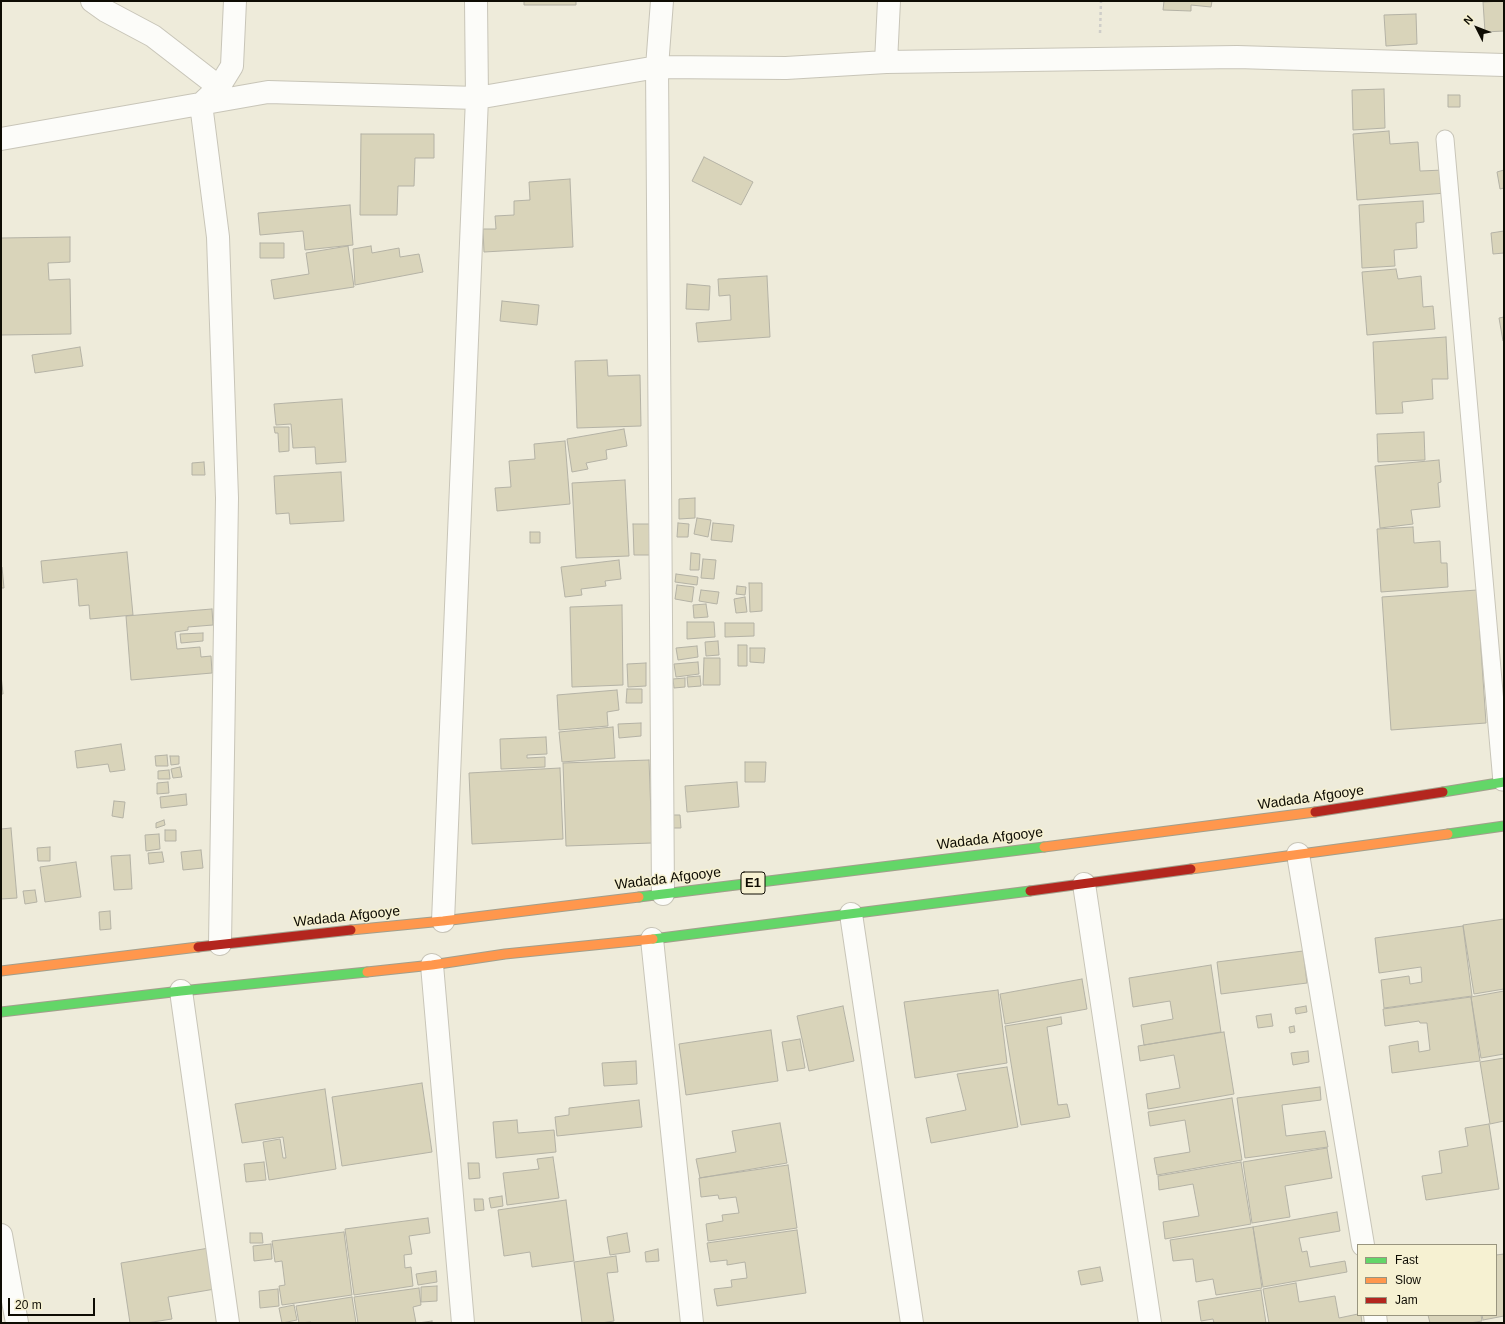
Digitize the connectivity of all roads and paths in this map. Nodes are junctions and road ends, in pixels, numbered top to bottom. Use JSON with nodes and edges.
{"nodes":[{"id":1,"x":92,"y":1,"type":"edge"},
{"id":2,"x":235,"y":1,"type":"edge"},
{"id":3,"x":476,"y":1,"type":"edge"},
{"id":4,"x":662,"y":1,"type":"edge"},
{"id":5,"x":889,"y":1,"type":"edge"},
{"id":6,"x":1101,"y":1,"type":"edge"},
{"id":7,"x":1100,"y":59,"type":"junction"},
{"id":8,"x":886,"y":62,"type":"junction"},
{"id":9,"x":1504,"y":65,"type":"edge"},
{"id":10,"x":657,"y":67,"type":"junction"},
{"id":11,"x":219,"y":87,"type":"junction"},
{"id":12,"x":477,"y":98,"type":"junction"},
{"id":13,"x":200,"y":104,"type":"junction"},
{"id":14,"x":1,"y":138,"type":"edge"},
{"id":15,"x":1445,"y":139,"type":"dead end"},
{"id":16,"x":1503,"y":782,"type":"edge"},
{"id":17,"x":1504,"y":826,"type":"edge"},
{"id":18,"x":1298,"y":854,"type":"junction"},
{"id":19,"x":1084,"y":884,"type":"junction"},
{"id":20,"x":663,"y":894,"type":"junction"},
{"id":21,"x":850,"y":914,"type":"junction"},
{"id":22,"x":443,"y":921,"type":"junction"},
{"id":23,"x":652,"y":939,"type":"junction"},
{"id":24,"x":220,"y":944,"type":"junction"},
{"id":25,"x":432,"y":965,"type":"junction"},
{"id":26,"x":1,"y":971,"type":"edge"},
{"id":27,"x":181,"y":991,"type":"junction"},
{"id":28,"x":1,"y":1012,"type":"edge"},
{"id":29,"x":1,"y":1235,"type":"edge"},
{"id":30,"x":1363,"y":1244,"type":"edge"},
{"id":31,"x":17,"y":1323,"type":"edge"},
{"id":32,"x":228,"y":1323,"type":"edge"},
{"id":33,"x":462,"y":1323,"type":"edge"},
{"id":34,"x":692,"y":1323,"type":"edge"},
{"id":35,"x":912,"y":1323,"type":"edge"},
{"id":36,"x":1150,"y":1323,"type":"edge"}],
"edges":[{"from":1,"to":11,"type":"street"},
{"from":2,"to":11,"type":"street"},
{"from":3,"to":12,"type":"street"},
{"from":4,"to":10,"type":"street"},
{"from":5,"to":8,"type":"street"},
{"from":6,"to":7,"type":"path"},
{"from":7,"to":8,"type":"street"},
{"from":7,"to":9,"type":"street"},
{"from":8,"to":10,"type":"street"},
{"from":10,"to":12,"type":"street"},
{"from":10,"to":20,"type":"street"},
{"from":11,"to":13,"type":"street"},
{"from":12,"to":13,"type":"street"},
{"from":12,"to":22,"type":"street"},
{"from":13,"to":14,"type":"street"},
{"from":13,"to":24,"type":"street"},
{"from":15,"to":16,"type":"lane"},
{"from":16,"to":20,"type":"highway","name":"Wadada Afgooye","number":"E1"},
{"from":17,"to":18,"type":"highway"},
{"from":18,"to":19,"type":"highway"},
{"from":18,"to":30,"type":"street"},
{"from":19,"to":21,"type":"highway"},
{"from":19,"to":36,"type":"street"},
{"from":20,"to":22,"type":"highway","name":"Wadada Afgooye","number":"E1"},
{"from":21,"to":23,"type":"highway"},
{"from":21,"to":35,"type":"street"},
{"from":22,"to":24,"type":"highway","name":"Wadada Afgooye","number":"E1"},
{"from":23,"to":25,"type":"highway"},
{"from":23,"to":34,"type":"street"},
{"from":24,"to":26,"type":"highway","name":"Wadada Afgooye","number":"E1"},
{"from":25,"to":27,"type":"highway"},
{"from":25,"to":33,"type":"street"},
{"from":27,"to":28,"type":"highway"},
{"from":27,"to":32,"type":"street"},
{"from":29,"to":31,"type":"street"}]}
